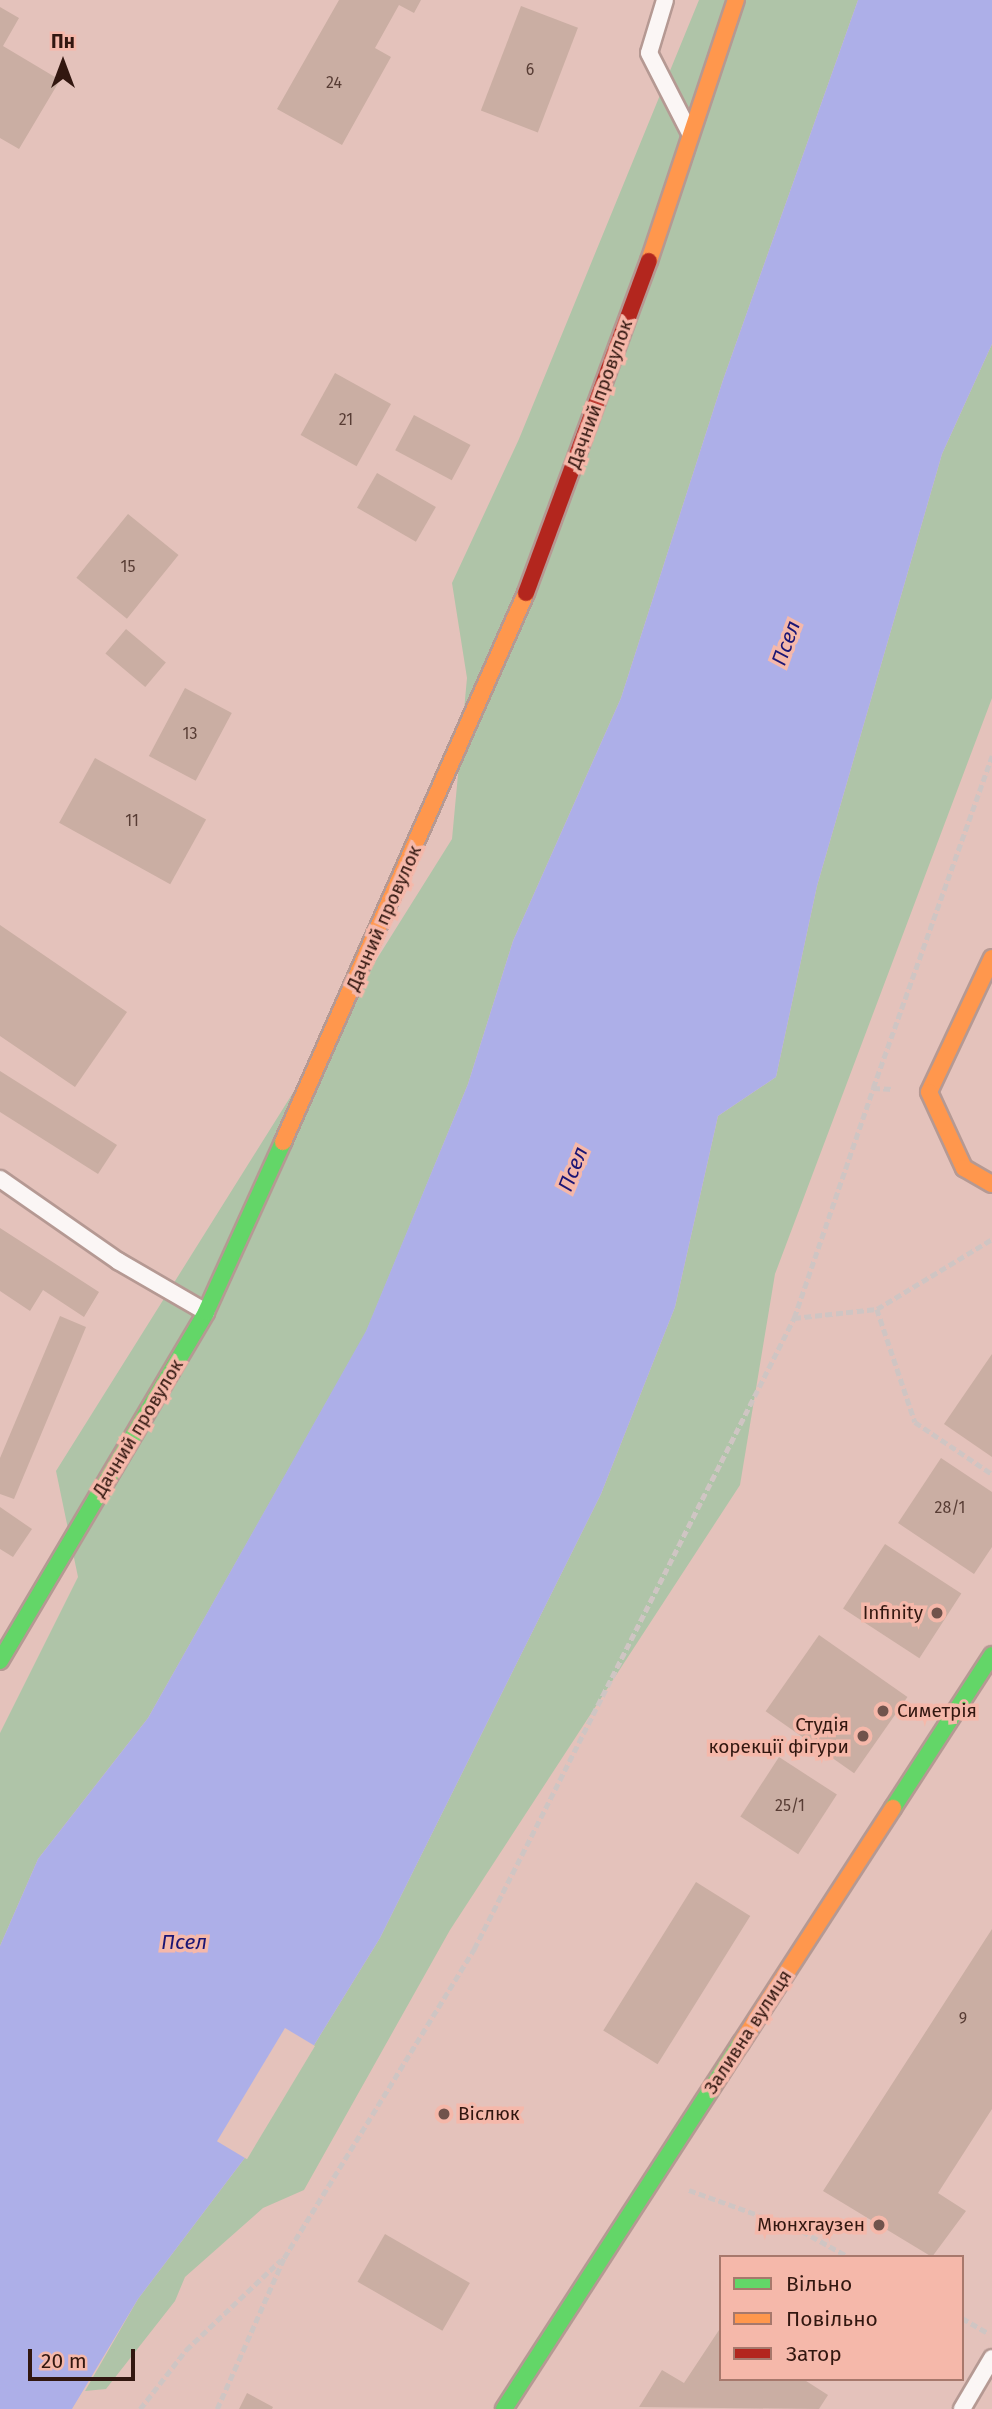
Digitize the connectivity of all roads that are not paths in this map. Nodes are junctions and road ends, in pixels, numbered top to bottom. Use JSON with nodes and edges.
{"nodes":[{"id":1,"x":666,"y":0,"type":"edge"},
{"id":2,"x":736,"y":0,"type":"edge"},
{"id":3,"x":694,"y":141,"type":"junction"},
{"id":4,"x":992,"y":958,"type":"edge"},
{"id":5,"x":0,"y":1179,"type":"edge"},
{"id":6,"x":992,"y":1184,"type":"edge"},
{"id":7,"x":206,"y":1312,"type":"junction"},
{"id":8,"x":992,"y":1655,"type":"edge"},
{"id":9,"x":0,"y":1661,"type":"edge"},
{"id":10,"x":973,"y":1685,"type":"junction"},
{"id":11,"x":992,"y":1697,"type":"edge"},
{"id":12,"x":992,"y":2358,"type":"edge"},
{"id":13,"x":504,"y":2409,"type":"edge"},
{"id":14,"x":962,"y":2409,"type":"edge"}],
"edges":[{"from":1,"to":3,"type":"lane"},
{"from":2,"to":3,"type":"street","name":"Дачний провулок"},
{"from":3,"to":7,"type":"street","name":"Дачний провулок"},
{"from":4,"to":6,"type":"street"},
{"from":5,"to":7,"type":"lane"},
{"from":7,"to":9,"type":"street","name":"Дачний провулок"},
{"from":8,"to":10,"type":"street","name":"Заливна вулиця"},
{"from":10,"to":11,"type":"lane"},
{"from":10,"to":13,"type":"street","name":"Заливна вулиця"},
{"from":12,"to":14,"type":"lane"}]}
